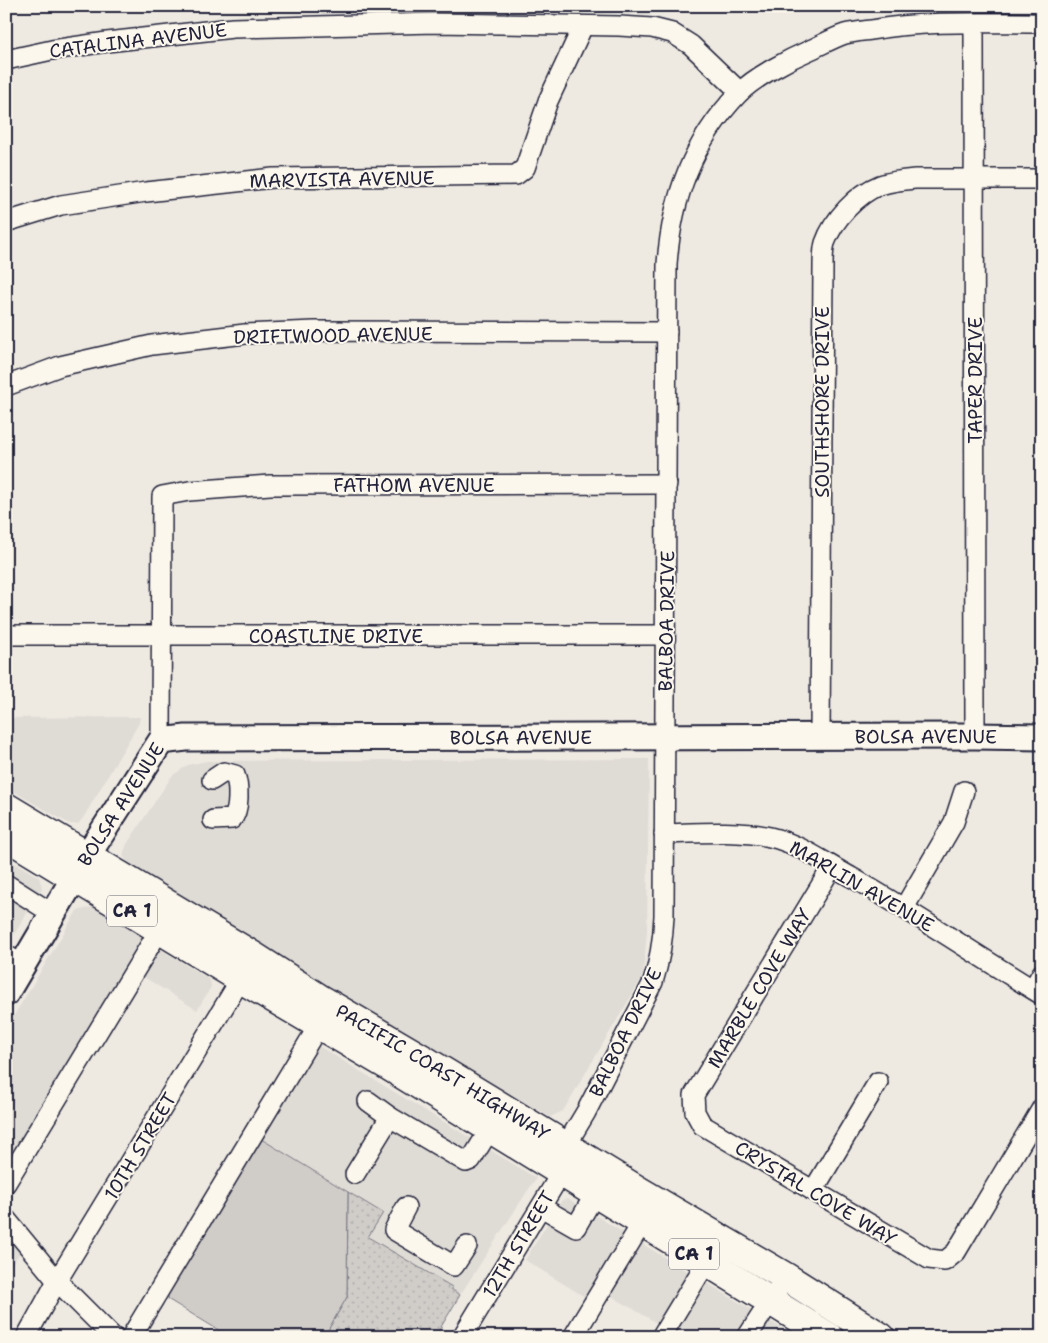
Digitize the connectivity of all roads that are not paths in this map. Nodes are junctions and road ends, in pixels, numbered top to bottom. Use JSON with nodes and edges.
{"nodes":[{"id":1,"x":435,"y":15,"type":"edge"},
{"id":2,"x":974,"y":23,"type":"junction"},
{"id":3,"x":1042,"y":23,"type":"edge"},
{"id":4,"x":583,"y":26,"type":"junction"},
{"id":5,"x":6,"y":60,"type":"edge"},
{"id":6,"x":740,"y":92,"type":"junction"},
{"id":7,"x":974,"y":179,"type":"junction"},
{"id":8,"x":1042,"y":179,"type":"edge"},
{"id":9,"x":6,"y":222,"type":"edge"},
{"id":10,"x":667,"y":332,"type":"junction"},
{"id":11,"x":6,"y":386,"type":"edge"},
{"id":12,"x":667,"y":484,"type":"junction"},
{"id":13,"x":6,"y":635,"type":"edge"},
{"id":14,"x":162,"y":635,"type":"junction"},
{"id":15,"x":665,"y":635,"type":"junction"},
{"id":16,"x":664,"y":736,"type":"junction"},
{"id":17,"x":975,"y":736,"type":"junction"},
{"id":18,"x":820,"y":737,"type":"junction"},
{"id":19,"x":1042,"y":737,"type":"edge"},
{"id":20,"x":161,"y":741,"type":"junction"},
{"id":21,"x":212,"y":780,"type":"dead end"},
{"id":22,"x":964,"y":791,"type":"dead end"},
{"id":23,"x":6,"y":806,"type":"edge"},
{"id":24,"x":213,"y":820,"type":"dead end"},
{"id":25,"x":664,"y":834,"type":"junction"},
{"id":26,"x":6,"y":836,"type":"edge"},
{"id":27,"x":81,"y":866,"type":"junction"},
{"id":28,"x":832,"y":867,"type":"junction"},
{"id":29,"x":6,"y":884,"type":"edge"},
{"id":30,"x":904,"y":908,"type":"junction"},
{"id":31,"x":53,"y":914,"type":"junction"},
{"id":32,"x":160,"y":929,"type":"junction"},
{"id":33,"x":15,"y":960,"type":"edge"},
{"id":34,"x":248,"y":968,"type":"junction"},
{"id":35,"x":1039,"y":986,"type":"edge"},
{"id":36,"x":6,"y":993,"type":"edge"},
{"id":37,"x":319,"y":1025,"type":"junction"},
{"id":38,"x":878,"y":1082,"type":"dead end"},
{"id":39,"x":368,"y":1101,"type":"dead end"},
{"id":40,"x":1042,"y":1108,"type":"edge"},
{"id":41,"x":695,"y":1112,"type":"joint"},
{"id":42,"x":390,"y":1116,"type":"junction"},
{"id":43,"x":490,"y":1128,"type":"junction"},
{"id":44,"x":564,"y":1159,"type":"junction"},
{"id":45,"x":355,"y":1174,"type":"dead end"},
{"id":46,"x":6,"y":1183,"type":"edge"},
{"id":47,"x":814,"y":1191,"type":"junction"},
{"id":48,"x":595,"y":1194,"type":"junction"},
{"id":49,"x":406,"y":1207,"type":"dead end"},
{"id":50,"x":540,"y":1207,"type":"junction"},
{"id":51,"x":6,"y":1219,"type":"edge"},
{"id":52,"x":642,"y":1223,"type":"junction"},
{"id":53,"x":467,"y":1246,"type":"dead end"},
{"id":54,"x":713,"y":1250,"type":"junction"},
{"id":55,"x":786,"y":1277,"type":"junction"},
{"id":56,"x":57,"y":1281,"type":"junction"},
{"id":57,"x":770,"y":1300,"type":"junction"},
{"id":58,"x":844,"y":1327,"type":"edge"},
{"id":59,"x":26,"y":1337,"type":"edge"},
{"id":60,"x":113,"y":1337,"type":"edge"},
{"id":61,"x":131,"y":1337,"type":"edge"},
{"id":62,"x":462,"y":1337,"type":"edge"},
{"id":63,"x":573,"y":1337,"type":"edge"},
{"id":64,"x":660,"y":1337,"type":"edge"},
{"id":65,"x":747,"y":1337,"type":"edge"},
{"id":66,"x":829,"y":1337,"type":"edge"},
{"id":67,"x":881,"y":1337,"type":"edge"}],
"edges":[{"from":1,"to":4,"type":"street","name":"CATALINA AVENUE"},
{"from":1,"to":5,"type":"street","name":"CATALINA AVENUE"},
{"from":2,"to":3,"type":"street"},
{"from":2,"to":6,"type":"street"},
{"from":2,"to":7,"type":"street","name":"TAPER DRIVE"},
{"from":4,"to":6,"type":"street","name":"CATALINA AVENUE"},
{"from":4,"to":9,"type":"street","name":"MARVISTA AVENUE"},
{"from":6,"to":10,"type":"street","name":"BALBOA DRIVE"},
{"from":7,"to":8,"type":"street","name":"SOUTHSHORE DRIVE"},
{"from":7,"to":17,"type":"street","name":"TAPER DRIVE"},
{"from":7,"to":18,"type":"street","name":"SOUTHSHORE DRIVE"},
{"from":10,"to":11,"type":"street","name":"DRIFTWOOD AVENUE"},
{"from":10,"to":12,"type":"street","name":"BALBOA DRIVE"},
{"from":12,"to":14,"type":"street","name":"FATHOM AVENUE"},
{"from":12,"to":15,"type":"street","name":"BALBOA DRIVE"},
{"from":13,"to":14,"type":"street","name":"COASTLINE DRIVE"},
{"from":14,"to":15,"type":"street","name":"COASTLINE DRIVE"},
{"from":14,"to":20,"type":"street"},
{"from":15,"to":16,"type":"street","name":"BALBOA DRIVE"},
{"from":16,"to":18,"type":"main road","name":"BOLSA AVENUE"},
{"from":16,"to":20,"type":"main road","name":"BOLSA AVENUE"},
{"from":16,"to":25,"type":"street","name":"BALBOA DRIVE"},
{"from":17,"to":18,"type":"main road","name":"BOLSA AVENUE"},
{"from":17,"to":19,"type":"main road","name":"BOLSA AVENUE"},
{"from":20,"to":27,"type":"main road","name":"BOLSA AVENUE"},
{"from":21,"to":24,"type":"street"},
{"from":22,"to":30,"type":"street"},
{"from":23,"to":27,"type":"highway","name":"PACIFIC COAST HIGHWAY","number":"CA 1"},
{"from":25,"to":28,"type":"street","name":"MARLIN AVENUE"},
{"from":25,"to":44,"type":"street","name":"BALBOA DRIVE"},
{"from":26,"to":27,"type":"highway","name":"PACIFIC COAST HIGHWAY","number":"CA 1"},
{"from":27,"to":31,"type":"main road","name":"BOLSA AVENUE"},
{"from":27,"to":32,"type":"highway","name":"PACIFIC COAST HIGHWAY","number":"CA 1"},
{"from":27,"to":34,"type":"highway","name":"PACIFIC COAST HIGHWAY","number":"CA 1"},
{"from":28,"to":30,"type":"street","name":"MARLIN AVENUE"},
{"from":28,"to":41,"type":"street","name":"MARBLE COVE WAY"},
{"from":29,"to":31,"type":"street"},
{"from":30,"to":35,"type":"street","name":"MARLIN AVENUE"},
{"from":31,"to":33,"type":"main road","name":"BOLSA AVENUE"},
{"from":32,"to":34,"type":"highway","name":"PACIFIC COAST HIGHWAY","number":"CA 1"},
{"from":32,"to":46,"type":"street"},
{"from":33,"to":36,"type":"main road","name":"BOLSA AVENUE"},
{"from":34,"to":37,"type":"highway","name":"PACIFIC COAST HIGHWAY","number":"CA 1"},
{"from":34,"to":44,"type":"highway","name":"PACIFIC COAST HIGHWAY","number":"CA 1"},
{"from":34,"to":56,"type":"street","name":"10TH STREET"},
{"from":37,"to":43,"type":"highway","name":"PACIFIC COAST HIGHWAY","number":"CA 1"},
{"from":37,"to":61,"type":"street"},
{"from":38,"to":47,"type":"street"},
{"from":39,"to":42,"type":"street"},
{"from":40,"to":47,"type":"street","name":"CRYSTAL COVE WAY"},
{"from":41,"to":47,"type":"street","name":"CRYSTAL COVE WAY"},
{"from":42,"to":43,"type":"street"},
{"from":42,"to":45,"type":"street"},
{"from":43,"to":44,"type":"highway","name":"PACIFIC COAST HIGHWAY","number":"CA 1"},
{"from":44,"to":48,"type":"highway","name":"PACIFIC COAST HIGHWAY","number":"CA 1"},
{"from":44,"to":50,"type":"street","name":"12TH STREET"},
{"from":44,"to":54,"type":"highway","name":"PACIFIC COAST HIGHWAY","number":"CA 1"},
{"from":48,"to":50,"type":"street"},
{"from":48,"to":52,"type":"highway","name":"PACIFIC COAST HIGHWAY","number":"CA 1"},
{"from":49,"to":53,"type":"street"},
{"from":50,"to":62,"type":"street","name":"12TH STREET"},
{"from":51,"to":56,"type":"street"},
{"from":52,"to":54,"type":"highway","name":"PACIFIC COAST HIGHWAY","number":"CA 1"},
{"from":52,"to":63,"type":"street"},
{"from":54,"to":55,"type":"highway","name":"PACIFIC COAST HIGHWAY","number":"CA 1"},
{"from":54,"to":57,"type":"highway","name":"PACIFIC COAST HIGHWAY","number":"CA 1"},
{"from":54,"to":64,"type":"street"},
{"from":55,"to":57,"type":"street"},
{"from":55,"to":58,"type":"highway","name":"PACIFIC COAST HIGHWAY","number":"CA 1"},
{"from":56,"to":59,"type":"street","name":"10TH STREET"},
{"from":56,"to":60,"type":"street"},
{"from":57,"to":65,"type":"street"},
{"from":57,"to":66,"type":"highway","name":"PACIFIC COAST HIGHWAY","number":"CA 1"},
{"from":58,"to":67,"type":"highway","name":"PACIFIC COAST HIGHWAY","number":"CA 1"}]}
